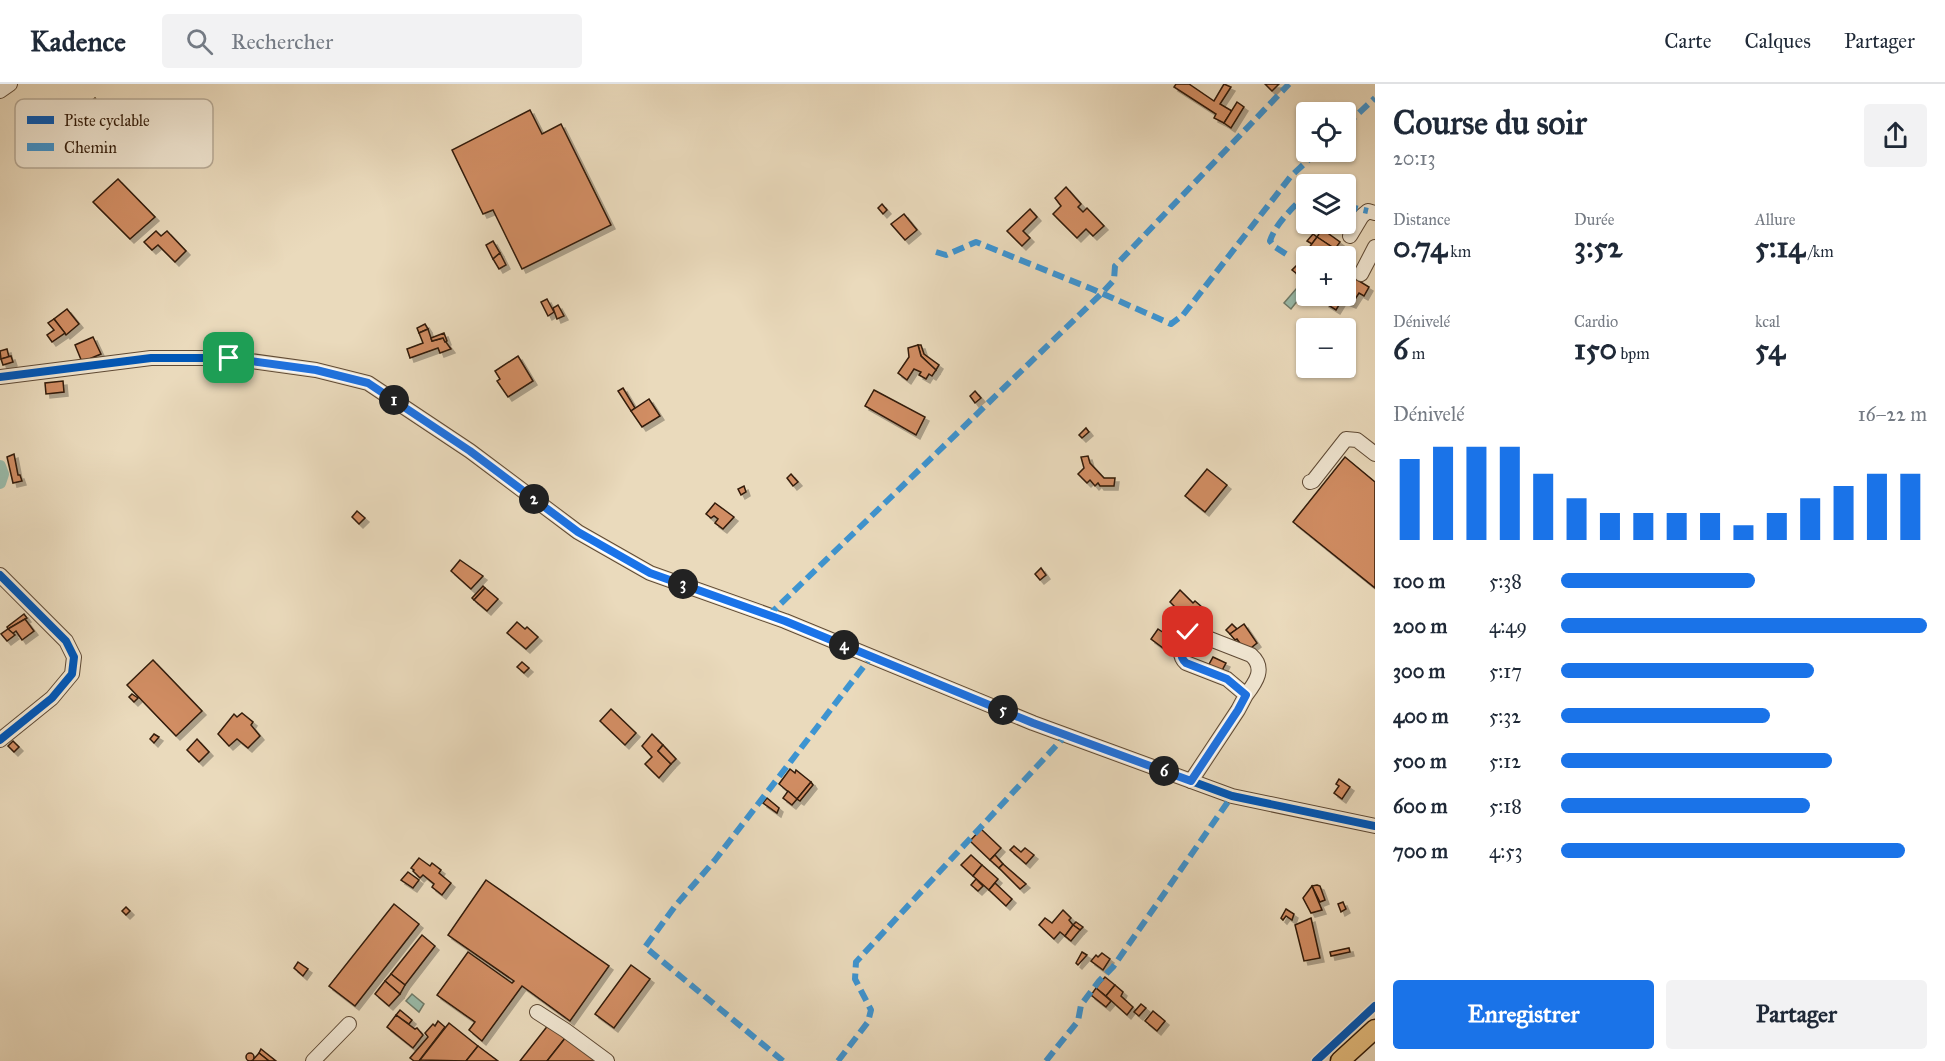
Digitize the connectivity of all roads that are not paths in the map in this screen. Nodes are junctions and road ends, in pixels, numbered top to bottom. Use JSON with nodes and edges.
{"nodes":[{"id":1,"x":10,"y":84,"type":"edge"},
{"id":2,"x":0,"y":91,"type":"edge"},
{"id":3,"x":1375,"y":213,"type":"edge"},
{"id":4,"x":1350,"y":236,"type":"dead end"},
{"id":5,"x":1375,"y":247,"type":"edge"},
{"id":6,"x":1361,"y":274,"type":"dead end"},
{"id":7,"x":0,"y":377,"type":"edge"},
{"id":8,"x":1375,"y":454,"type":"edge"},
{"id":9,"x":1310,"y":482,"type":"dead end"},
{"id":10,"x":0,"y":575,"type":"edge"},
{"id":11,"x":1246,"y":695,"type":"junction"},
{"id":12,"x":0,"y":740,"type":"edge"},
{"id":13,"x":1191,"y":781,"type":"junction"},
{"id":14,"x":1375,"y":825,"type":"edge"},
{"id":15,"x":537,"y":1012,"type":"dead end"},
{"id":16,"x":349,"y":1024,"type":"dead end"},
{"id":17,"x":1375,"y":1029,"type":"edge"},
{"id":18,"x":313,"y":1061,"type":"edge"},
{"id":19,"x":607,"y":1061,"type":"edge"},
{"id":20,"x":1340,"y":1061,"type":"edge"}],
"edges":[{"from":1,"to":2,"type":"street"},
{"from":3,"to":4,"type":"street"},
{"from":5,"to":6,"type":"street"},
{"from":7,"to":13,"type":"street"},
{"from":8,"to":9,"type":"street"},
{"from":10,"to":12,"type":"street"},
{"from":11,"to":11,"type":"street"},
{"from":11,"to":13,"type":"street"},
{"from":13,"to":14,"type":"street"},
{"from":15,"to":19,"type":"street"},
{"from":16,"to":18,"type":"street"},
{"from":17,"to":20,"type":"main road"}]}
